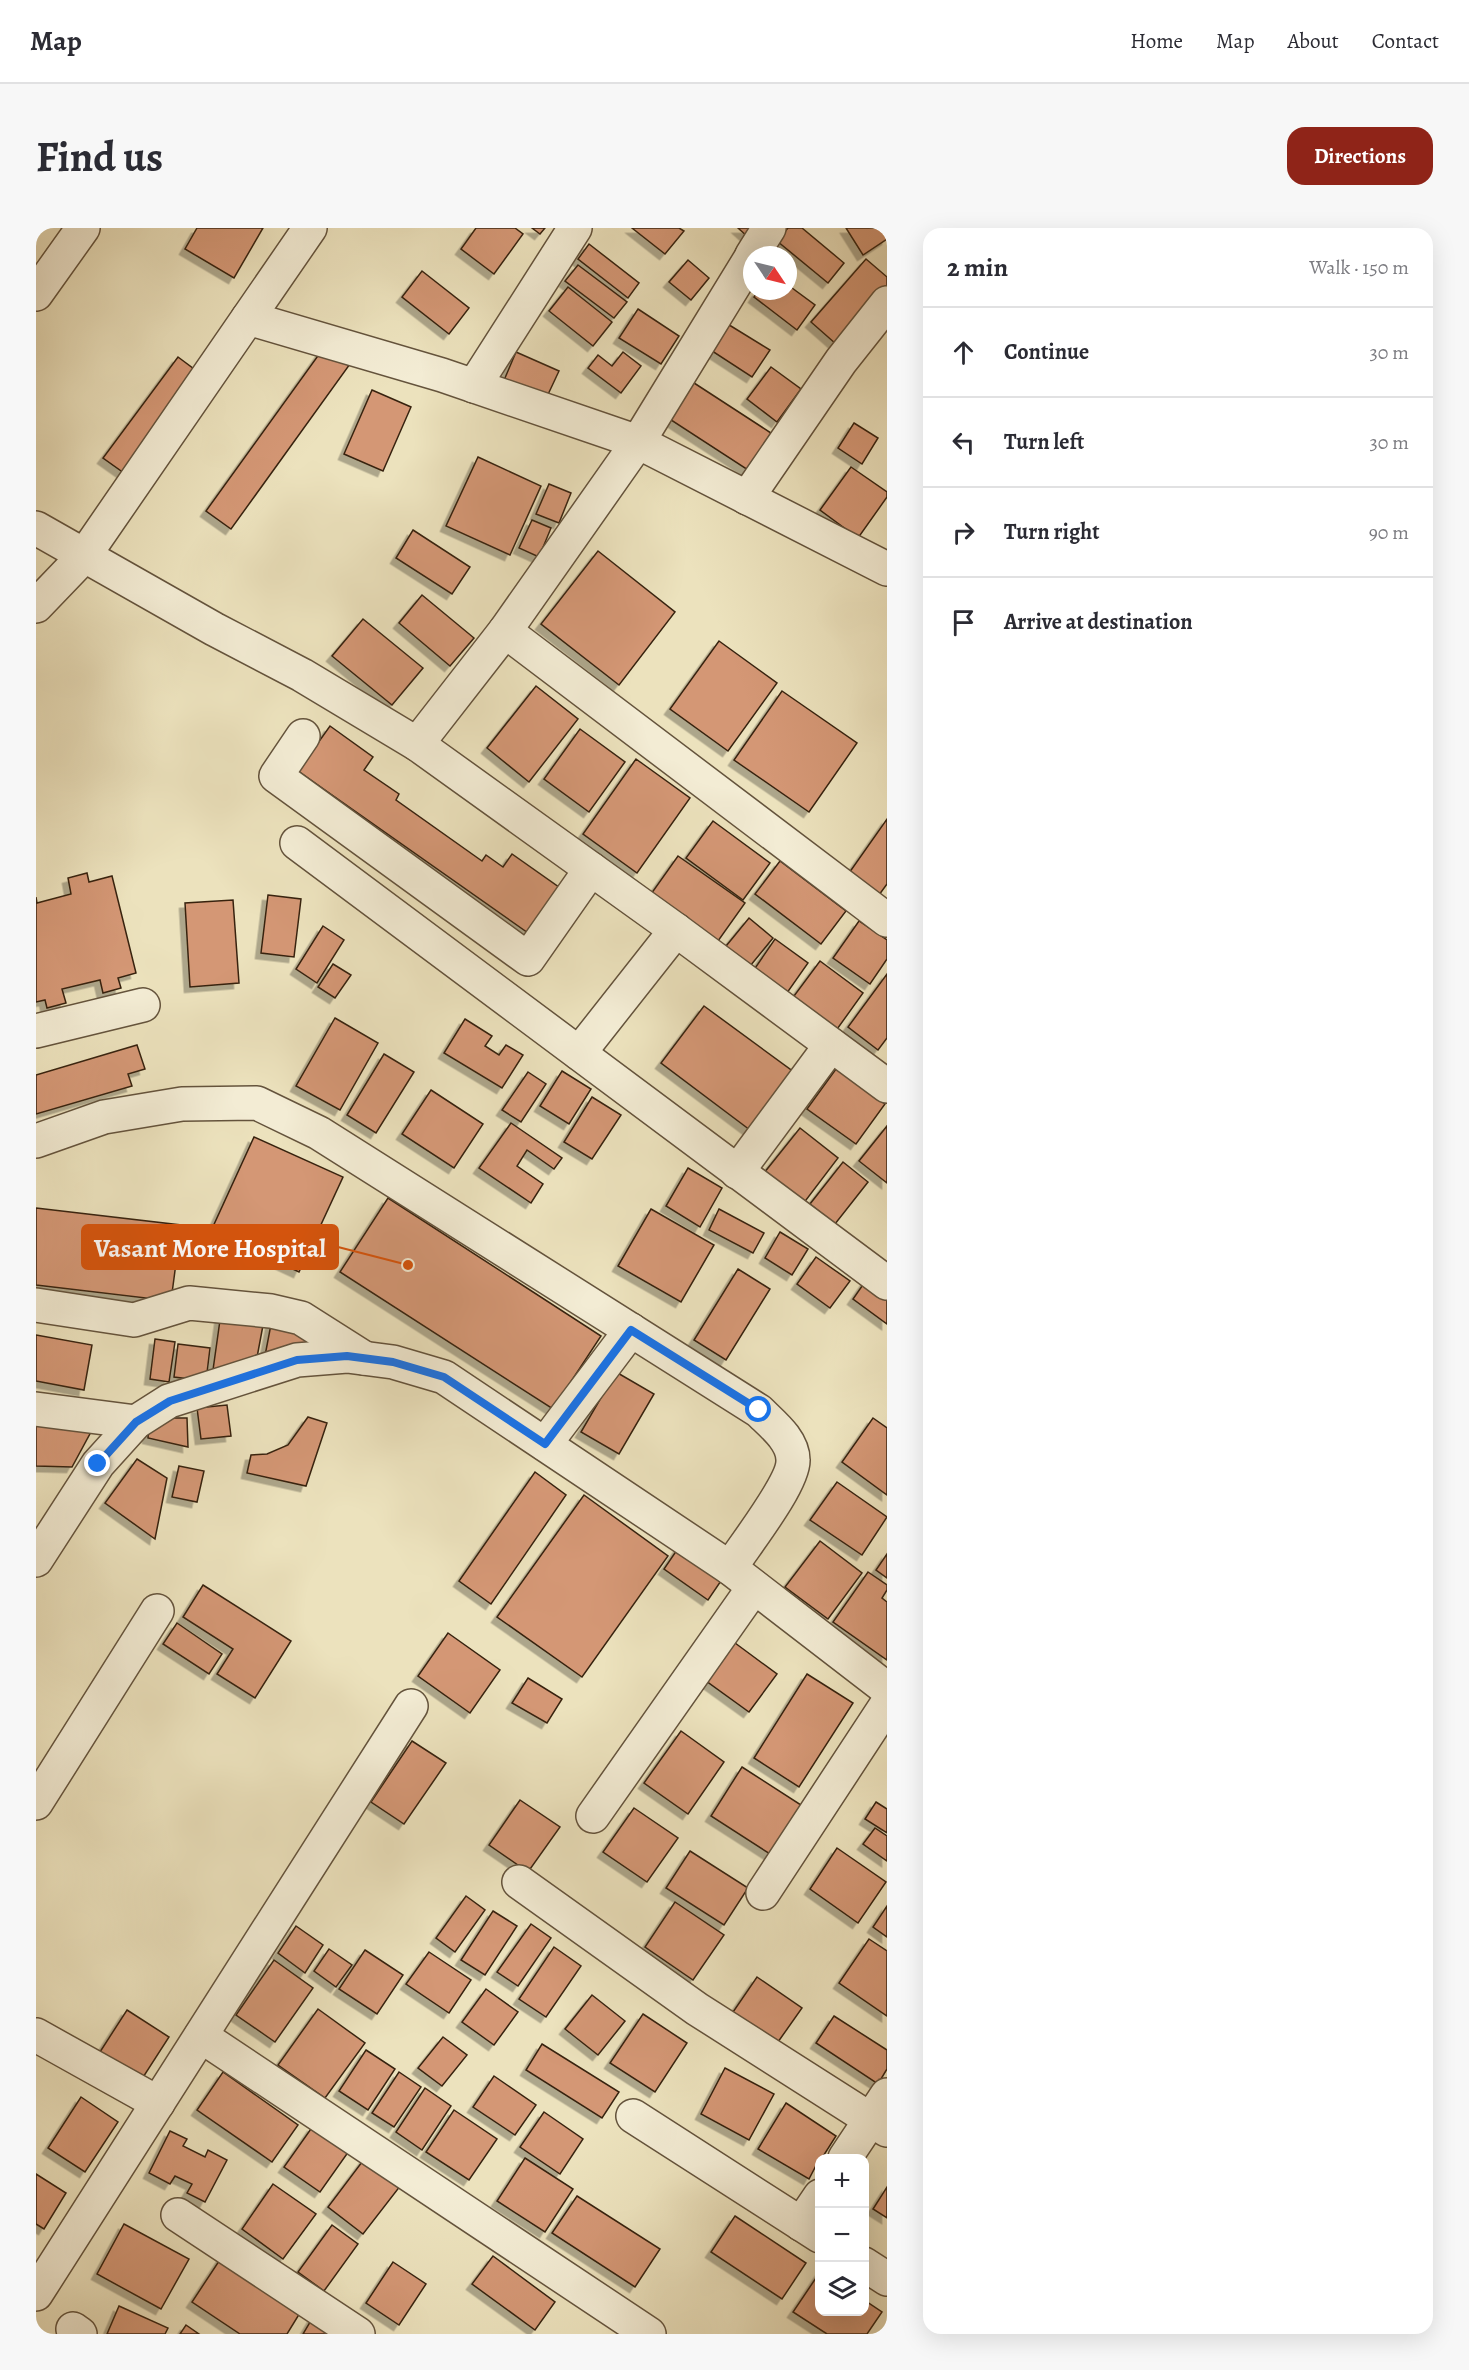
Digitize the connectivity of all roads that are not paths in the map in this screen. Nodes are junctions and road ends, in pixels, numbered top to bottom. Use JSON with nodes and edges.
{"nodes":[{"id":1,"x":83,"y":228,"type":"edge"},
{"id":2,"x":310,"y":228,"type":"edge"},
{"id":3,"x":575,"y":228,"type":"edge"},
{"id":4,"x":769,"y":228,"type":"edge"},
{"id":5,"x":758,"y":246,"type":"edge"},
{"id":6,"x":743,"y":270,"type":"edge"},
{"id":7,"x":36,"y":294,"type":"edge"},
{"id":8,"x":887,"y":303,"type":"edge"},
{"id":9,"x":248,"y":318,"type":"junction"},
{"id":10,"x":474,"y":386,"type":"junction"},
{"id":11,"x":638,"y":442,"type":"junction"},
{"id":12,"x":747,"y":498,"type":"junction"},
{"id":13,"x":36,"y":528,"type":"edge"},
{"id":14,"x":84,"y":556,"type":"junction"},
{"id":15,"x":887,"y":570,"type":"edge"},
{"id":16,"x":36,"y":606,"type":"edge"},
{"id":17,"x":505,"y":631,"type":"junction"},
{"id":18,"x":303,"y":736,"type":"dead end"},
{"id":19,"x":417,"y":744,"type":"junction"},
{"id":20,"x":297,"y":843,"type":"dead end"},
{"id":21,"x":591,"y":869,"type":"junction"},
{"id":22,"x":887,"y":920,"type":"edge"},
{"id":23,"x":676,"y":930,"type":"junction"},
{"id":24,"x":143,"y":1005,"type":"dead end"},
{"id":25,"x":36,"y":1031,"type":"edge"},
{"id":26,"x":831,"y":1045,"type":"junction"},
{"id":27,"x":579,"y":1053,"type":"junction"},
{"id":28,"x":887,"y":1086,"type":"edge"},
{"id":29,"x":36,"y":1141,"type":"edge"},
{"id":30,"x":737,"y":1172,"type":"junction"},
{"id":31,"x":887,"y":1283,"type":"edge"},
{"id":32,"x":36,"y":1305,"type":"edge"},
{"id":33,"x":631,"y":1330,"type":"junction"},
{"id":34,"x":366,"y":1359,"type":"junction"},
{"id":35,"x":36,"y":1409,"type":"edge"},
{"id":36,"x":136,"y":1422,"type":"junction"},
{"id":37,"x":545,"y":1444,"type":"junction"},
{"id":38,"x":36,"y":1560,"type":"edge"},
{"id":39,"x":742,"y":1577,"type":"junction"},
{"id":40,"x":157,"y":1611,"type":"dead end"},
{"id":41,"x":887,"y":1689,"type":"edge"},
{"id":42,"x":887,"y":1704,"type":"edge"},
{"id":43,"x":411,"y":1707,"type":"dead end"},
{"id":44,"x":36,"y":1803,"type":"edge"},
{"id":45,"x":593,"y":1816,"type":"dead end"},
{"id":46,"x":519,"y":1882,"type":"dead end"},
{"id":47,"x":764,"y":1893,"type":"dead end"},
{"id":48,"x":36,"y":2034,"type":"edge"},
{"id":49,"x":201,"y":2036,"type":"junction"},
{"id":50,"x":158,"y":2103,"type":"junction"},
{"id":51,"x":882,"y":2115,"type":"edge"},
{"id":52,"x":633,"y":2116,"type":"dead end"},
{"id":53,"x":848,"y":2154,"type":"edge"},
{"id":54,"x":816,"y":2208,"type":"edge"},
{"id":55,"x":177,"y":2215,"type":"dead end"},
{"id":56,"x":810,"y":2230,"type":"edge"},
{"id":57,"x":869,"y":2267,"type":"edge"},
{"id":58,"x":887,"y":2279,"type":"edge"},
{"id":59,"x":36,"y":2294,"type":"edge"},
{"id":60,"x":358,"y":2334,"type":"edge"},
{"id":61,"x":649,"y":2334,"type":"edge"}],
"edges":[{"from":1,"to":7,"type":"street"},
{"from":2,"to":9,"type":"street"},
{"from":3,"to":10,"type":"street"},
{"from":4,"to":5,"type":"street"},
{"from":6,"to":11,"type":"street"},
{"from":8,"to":12,"type":"street"},
{"from":9,"to":10,"type":"street"},
{"from":9,"to":14,"type":"street"},
{"from":10,"to":11,"type":"street"},
{"from":11,"to":12,"type":"street"},
{"from":11,"to":17,"type":"street"},
{"from":12,"to":15,"type":"street"},
{"from":13,"to":14,"type":"street"},
{"from":14,"to":16,"type":"street"},
{"from":14,"to":19,"type":"street"},
{"from":17,"to":19,"type":"street"},
{"from":17,"to":22,"type":"street"},
{"from":18,"to":21,"type":"street"},
{"from":19,"to":21,"type":"street"},
{"from":20,"to":27,"type":"street"},
{"from":21,"to":23,"type":"street"},
{"from":23,"to":26,"type":"street"},
{"from":23,"to":27,"type":"street"},
{"from":24,"to":25,"type":"street"},
{"from":26,"to":28,"type":"street"},
{"from":26,"to":30,"type":"street"},
{"from":27,"to":30,"type":"street"},
{"from":29,"to":33,"type":"street"},
{"from":30,"to":31,"type":"street"},
{"from":32,"to":34,"type":"street"},
{"from":33,"to":37,"type":"street"},
{"from":33,"to":39,"type":"street"},
{"from":34,"to":36,"type":"street"},
{"from":34,"to":37,"type":"street"},
{"from":35,"to":36,"type":"street"},
{"from":36,"to":38,"type":"street"},
{"from":37,"to":39,"type":"street"},
{"from":39,"to":41,"type":"street"},
{"from":39,"to":45,"type":"street"},
{"from":40,"to":44,"type":"street"},
{"from":42,"to":47,"type":"street"},
{"from":43,"to":49,"type":"street"},
{"from":46,"to":51,"type":"street"},
{"from":48,"to":50,"type":"street"},
{"from":49,"to":50,"type":"street"},
{"from":49,"to":61,"type":"street"},
{"from":50,"to":59,"type":"street"},
{"from":51,"to":53,"type":"street"},
{"from":52,"to":56,"type":"street"},
{"from":54,"to":56,"type":"street"},
{"from":55,"to":60,"type":"street"},
{"from":57,"to":58,"type":"street"}]}
